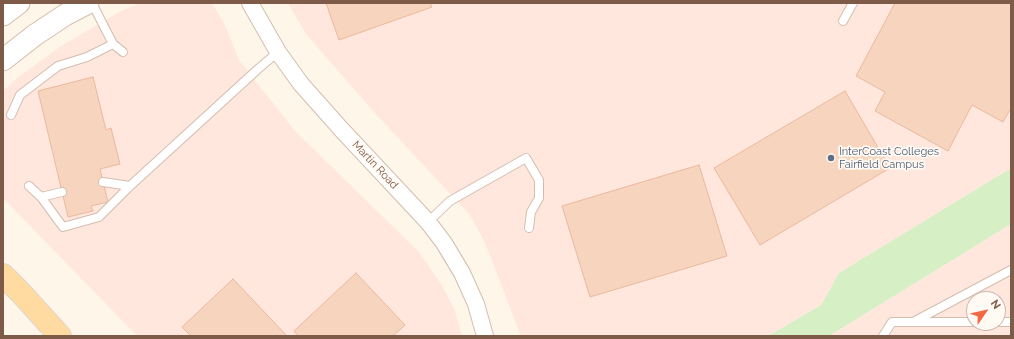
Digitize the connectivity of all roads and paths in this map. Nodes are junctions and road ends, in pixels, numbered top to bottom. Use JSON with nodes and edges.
{"nodes":[{"id":1,"x":20,"y":3,"type":"edge"},
{"id":2,"x":88,"y":3,"type":"edge"},
{"id":3,"x":92,"y":3,"type":"edge"},
{"id":4,"x":250,"y":3,"type":"edge"},
{"id":5,"x":853,"y":3,"type":"edge"},
{"id":6,"x":3,"y":15,"type":"edge"},
{"id":7,"x":842,"y":21,"type":"dead end"},
{"id":8,"x":113,"y":44,"type":"junction"},
{"id":9,"x":123,"y":52,"type":"dead end"},
{"id":10,"x":278,"y":52,"type":"junction"},
{"id":11,"x":3,"y":60,"type":"edge"},
{"id":12,"x":11,"y":115,"type":"dead end"},
{"id":13,"x":103,"y":182,"type":"dead end"},
{"id":14,"x":28,"y":186,"type":"dead end"},
{"id":15,"x":130,"y":186,"type":"junction"},
{"id":16,"x":62,"y":192,"type":"dead end"},
{"id":17,"x":40,"y":197,"type":"junction"},
{"id":18,"x":428,"y":222,"type":"junction"},
{"id":19,"x":529,"y":228,"type":"dead end"},
{"id":20,"x":1011,"y":270,"type":"edge"},
{"id":21,"x":3,"y":275,"type":"edge"},
{"id":22,"x":915,"y":321,"type":"junction"},
{"id":23,"x":966,"y":322,"type":"edge"},
{"id":24,"x":60,"y":336,"type":"edge"},
{"id":25,"x":485,"y":336,"type":"edge"},
{"id":26,"x":882,"y":336,"type":"edge"}],
"edges":[{"from":1,"to":6,"type":"street"},
{"from":2,"to":11,"type":"street"},
{"from":3,"to":8,"type":"lane"},
{"from":4,"to":10,"type":"street","name":"Martin Road"},
{"from":5,"to":7,"type":"lane"},
{"from":8,"to":9,"type":"lane"},
{"from":8,"to":12,"type":"lane"},
{"from":10,"to":15,"type":"lane"},
{"from":10,"to":18,"type":"street","name":"Martin Road"},
{"from":13,"to":15,"type":"lane"},
{"from":14,"to":17,"type":"lane"},
{"from":15,"to":17,"type":"lane"},
{"from":16,"to":17,"type":"lane"},
{"from":18,"to":19,"type":"lane"},
{"from":18,"to":25,"type":"street","name":"Martin Road"},
{"from":20,"to":22,"type":"lane"},
{"from":21,"to":24,"type":"main road"},
{"from":22,"to":23,"type":"lane"},
{"from":22,"to":26,"type":"lane"}]}
